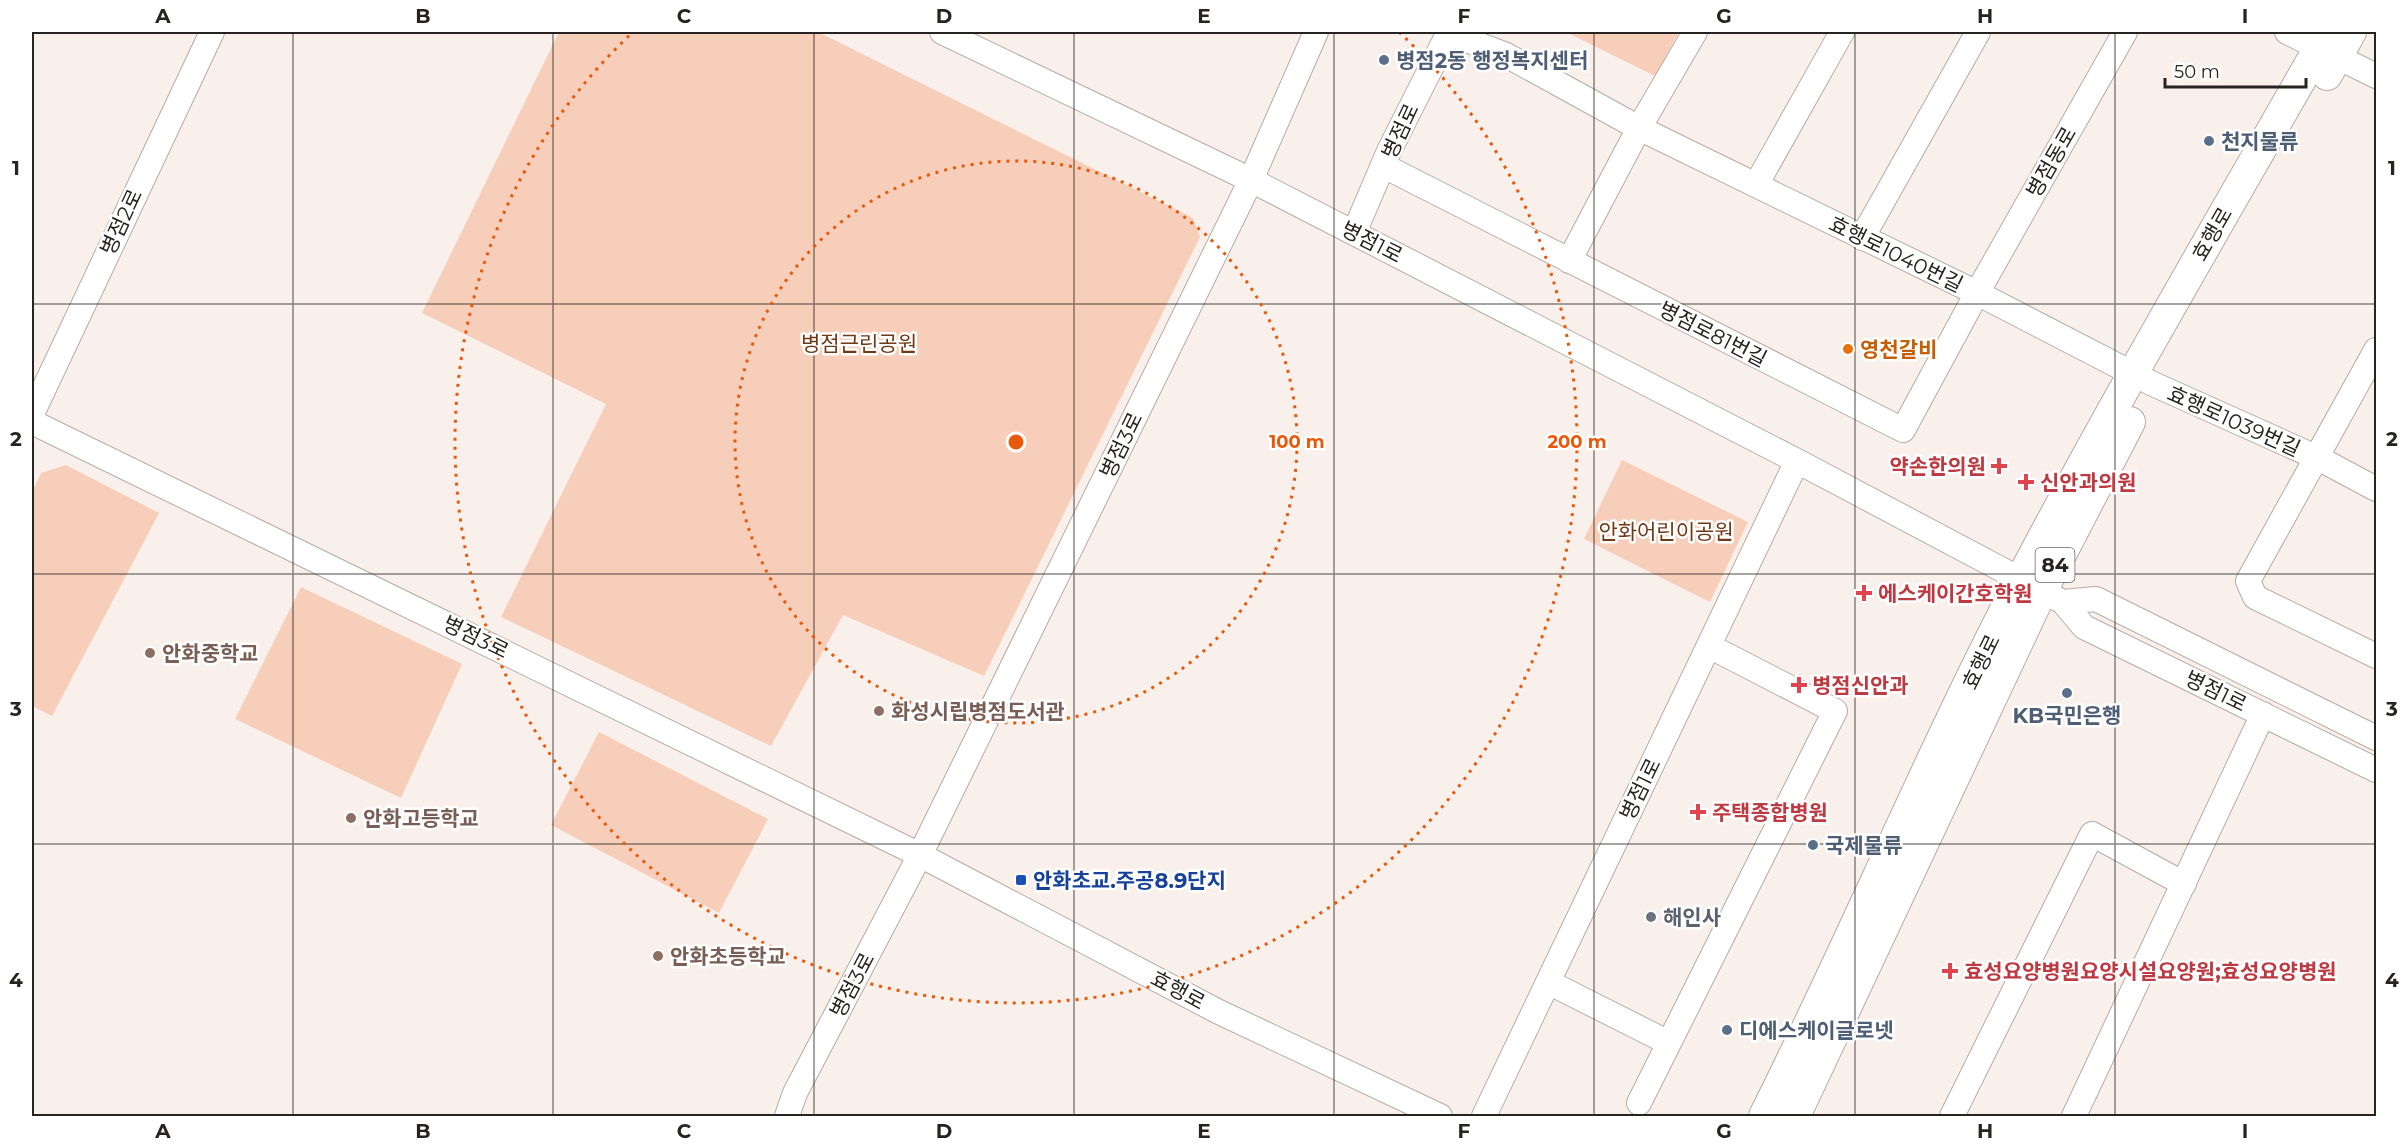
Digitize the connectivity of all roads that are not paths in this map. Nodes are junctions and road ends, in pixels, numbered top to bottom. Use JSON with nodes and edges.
{"nodes":[{"id":1,"x":212,"y":32,"type":"edge"},
{"id":2,"x":942,"y":32,"type":"edge"},
{"id":3,"x":1316,"y":32,"type":"edge"},
{"id":4,"x":1447,"y":32,"type":"edge"},
{"id":5,"x":1695,"y":32,"type":"edge"},
{"id":6,"x":1842,"y":32,"type":"edge"},
{"id":7,"x":1978,"y":32,"type":"edge"},
{"id":8,"x":2125,"y":32,"type":"edge"},
{"id":9,"x":2287,"y":32,"type":"edge"},
{"id":10,"x":2334,"y":42,"type":"edge"},
{"id":11,"x":2376,"y":76,"type":"edge"},
{"id":12,"x":1639,"y":128,"type":"junction"},
{"id":13,"x":1384,"y":166,"type":"junction"},
{"id":14,"x":1251,"y":180,"type":"junction"},
{"id":15,"x":1756,"y":185,"type":"junction"},
{"id":16,"x":1354,"y":233,"type":"junction"},
{"id":17,"x":1862,"y":238,"type":"junction"},
{"id":18,"x":1569,"y":261,"type":"junction"},
{"id":19,"x":1977,"y":293,"type":"junction"},
{"id":20,"x":2376,"y":350,"type":"edge"},
{"id":21,"x":2142,"y":379,"type":"junction"},
{"id":22,"x":32,"y":414,"type":"edge"},
{"id":23,"x":32,"y":422,"type":"edge"},
{"id":24,"x":2318,"y":458,"type":"junction"},
{"id":25,"x":1797,"y":461,"type":"junction"},
{"id":26,"x":2376,"y":489,"type":"edge"},
{"id":27,"x":2042,"y":591,"type":"junction"},
{"id":28,"x":1709,"y":646,"type":"junction"},
{"id":29,"x":2376,"y":656,"type":"edge"},
{"id":30,"x":2263,"y":714,"type":"junction"},
{"id":31,"x":2376,"y":738,"type":"edge"},
{"id":32,"x":2376,"y":770,"type":"edge"},
{"id":33,"x":920,"y":855,"type":"junction"},
{"id":34,"x":2184,"y":884,"type":"junction"},
{"id":35,"x":1548,"y":982,"type":"junction"},
{"id":36,"x":1669,"y":1043,"type":"junction"},
{"id":37,"x":1639,"y":1103,"type":"dead end"},
{"id":38,"x":787,"y":1116,"type":"edge"},
{"id":39,"x":1440,"y":1116,"type":"edge"},
{"id":40,"x":1484,"y":1116,"type":"edge"},
{"id":41,"x":1764,"y":1116,"type":"edge"},
{"id":42,"x":1795,"y":1116,"type":"edge"},
{"id":43,"x":1952,"y":1116,"type":"edge"},
{"id":44,"x":2074,"y":1116,"type":"edge"}],
"edges":[{"from":1,"to":22,"type":"street","name":"병점2로"},
{"from":2,"to":14,"type":"street","name":"병점1로"},
{"from":3,"to":14,"type":"street","name":"병점3로"},
{"from":4,"to":12,"type":"street","name":"효행로1040번길"},
{"from":4,"to":13,"type":"street","name":"병점로"},
{"from":5,"to":12,"type":"street"},
{"from":6,"to":15,"type":"street"},
{"from":7,"to":17,"type":"street"},
{"from":8,"to":19,"type":"street","name":"병점동로"},
{"from":9,"to":10,"type":"street"},
{"from":10,"to":11,"type":"street"},
{"from":10,"to":21,"type":"main road","name":"효행로","number":"84"},
{"from":12,"to":15,"type":"street","name":"효행로1040번길"},
{"from":12,"to":18,"type":"street"},
{"from":13,"to":16,"type":"street","name":"병점로"},
{"from":13,"to":18,"type":"street","name":"병점로81번길"},
{"from":14,"to":16,"type":"street","name":"병점1로"},
{"from":14,"to":33,"type":"street","name":"병점3로"},
{"from":15,"to":17,"type":"street","name":"효행로1040번길"},
{"from":16,"to":25,"type":"street","name":"병점1로"},
{"from":17,"to":19,"type":"street","name":"효행로1040번길"},
{"from":18,"to":19,"type":"street","name":"병점로81번길"},
{"from":19,"to":21,"type":"street","name":"효행로1040번길"},
{"from":20,"to":24,"type":"street"},
{"from":21,"to":24,"type":"street","name":"효행로1039번길"},
{"from":21,"to":27,"type":"main road","name":"효행로","number":"84"},
{"from":23,"to":33,"type":"street","name":"병점3로"},
{"from":24,"to":26,"type":"street","name":"효행로1039번길"},
{"from":24,"to":29,"type":"street","name":"효행로1039번길"},
{"from":25,"to":27,"type":"street","name":"병점1로"},
{"from":25,"to":28,"type":"street","name":"병점1로"},
{"from":27,"to":30,"type":"street","name":"병점1로"},
{"from":27,"to":31,"type":"street","name":"병점1로"},
{"from":27,"to":41,"type":"main road","name":"효행로","number":"84"},
{"from":27,"to":42,"type":"main road","name":"효행로","number":"84"},
{"from":28,"to":35,"type":"street","name":"병점1로"},
{"from":28,"to":36,"type":"street"},
{"from":30,"to":32,"type":"street","name":"병점1로"},
{"from":30,"to":34,"type":"street"},
{"from":33,"to":38,"type":"street","name":"병점3로"},
{"from":33,"to":39,"type":"street","name":"효행로"},
{"from":34,"to":43,"type":"street"},
{"from":34,"to":44,"type":"street"},
{"from":35,"to":36,"type":"street"},
{"from":35,"to":40,"type":"street","name":"병점1로"},
{"from":36,"to":37,"type":"street"}]}
